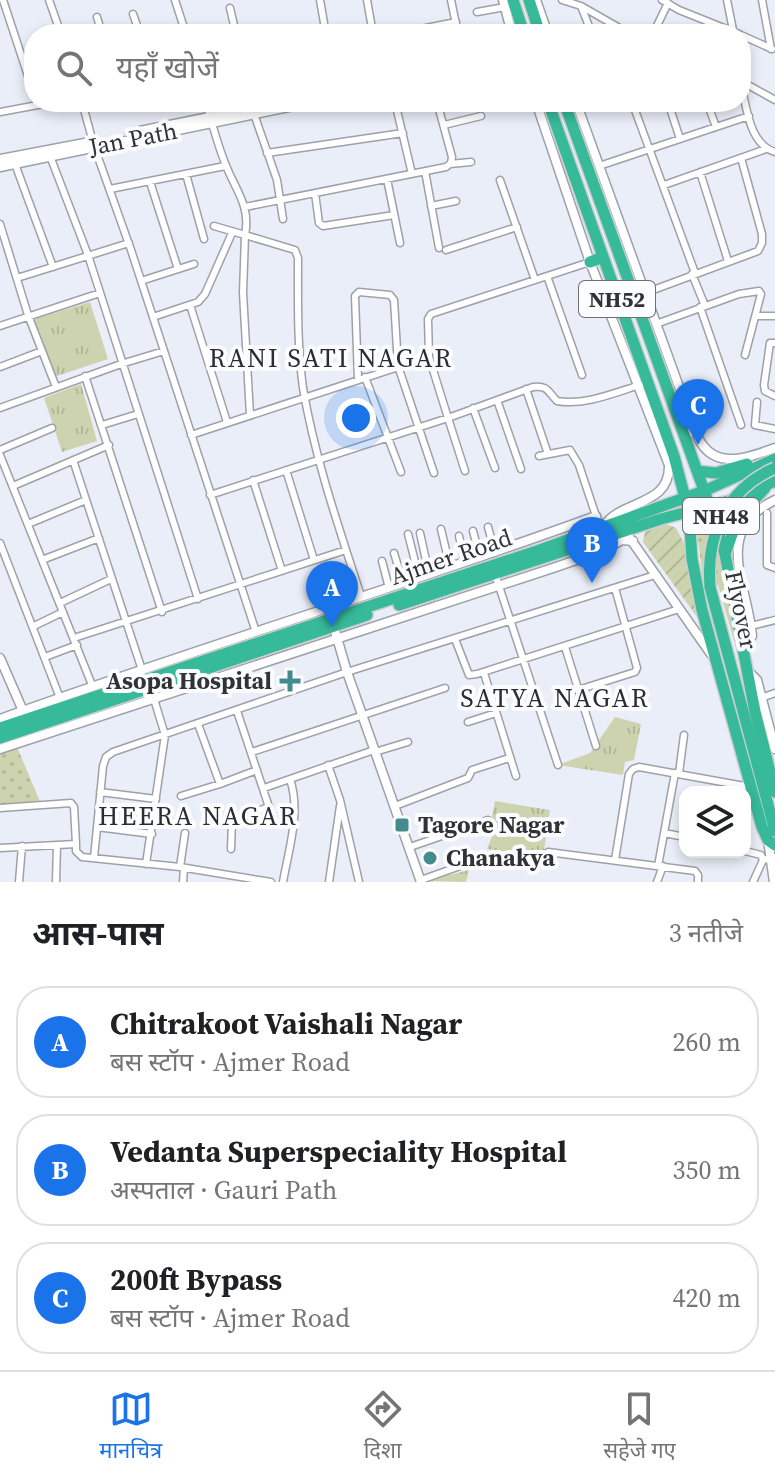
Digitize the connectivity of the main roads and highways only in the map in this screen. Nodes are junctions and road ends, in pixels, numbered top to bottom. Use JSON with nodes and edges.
{"nodes":[{"id":1,"x":529,"y":0,"type":"edge"},
{"id":2,"x":507,"y":2,"type":"edge"},
{"id":3,"x":519,"y":24,"type":"edge"},
{"id":4,"x":537,"y":24,"type":"edge"},
{"id":5,"x":552,"y":112,"type":"edge"},
{"id":6,"x":568,"y":112,"type":"edge"},
{"id":7,"x":603,"y":257,"type":"junction"},
{"id":8,"x":590,"y":262,"type":"road end"},
{"id":9,"x":775,"y":459,"type":"edge"},
{"id":10,"x":775,"y":468,"type":"edge"},
{"id":11,"x":697,"y":471,"type":"junction"},
{"id":12,"x":773,"y":481,"type":"edge"},
{"id":13,"x":704,"y":491,"type":"junction"},
{"id":14,"x":686,"y":496,"type":"junction"},
{"id":15,"x":710,"y":507,"type":"junction"},
{"id":16,"x":689,"y":513,"type":"junction"},
{"id":17,"x":661,"y":519,"type":"junction"},
{"id":18,"x":725,"y":554,"type":"junction"},
{"id":19,"x":692,"y":559,"type":"junction"},
{"id":20,"x":332,"y":623,"type":"junction"},
{"id":21,"x":0,"y":728,"type":"edge"},
{"id":22,"x":760,"y":733,"type":"junction"},
{"id":23,"x":0,"y":738,"type":"edge"},
{"id":24,"x":775,"y":750,"type":"edge"},
{"id":25,"x":775,"y":792,"type":"edge"},
{"id":26,"x":773,"y":835,"type":"edge"}],
"edges":[{"from":1,"to":4,"type":"highway"},
{"from":2,"to":3,"type":"highway"},
{"from":5,"to":7,"type":"highway","number":"NH52"},
{"from":6,"to":11,"type":"highway","number":"NH52"},
{"from":7,"to":8,"type":"highway"},
{"from":7,"to":14,"type":"highway","number":"NH52"},
{"from":9,"to":11,"type":"highway"},
{"from":9,"to":13,"type":"highway","name":"Ajmer Road"},
{"from":10,"to":26,"type":"highway","name":"Flyover","number":"NH48","bridge":true},
{"from":11,"to":13,"type":"highway","number":"NH52"},
{"from":12,"to":15,"type":"highway","name":"Ajmer Road"},
{"from":12,"to":18,"type":"highway","number":"NH48"},
{"from":13,"to":14,"type":"highway","name":"Ajmer Road"},
{"from":13,"to":15,"type":"highway","number":"NH52"},
{"from":14,"to":16,"type":"highway","number":"NH52"},
{"from":14,"to":20,"type":"highway","name":"Ajmer Road"},
{"from":15,"to":16,"type":"highway","name":"Ajmer Road"},
{"from":15,"to":18,"type":"highway","number":"NH52"},
{"from":16,"to":17,"type":"highway","name":"Ajmer Road"},
{"from":16,"to":19,"type":"highway","number":"NH52"},
{"from":17,"to":19,"type":"highway"},
{"from":17,"to":20,"type":"highway","name":"Ajmer Road"},
{"from":18,"to":22,"type":"highway","number":"NH48"},
{"from":19,"to":26,"type":"highway","number":"NH52"},
{"from":20,"to":21,"type":"highway","name":"Ajmer Road"},
{"from":20,"to":23,"type":"highway","name":"Ajmer Road"},
{"from":22,"to":24,"type":"highway"},
{"from":22,"to":25,"type":"highway","number":"NH48"}]}
